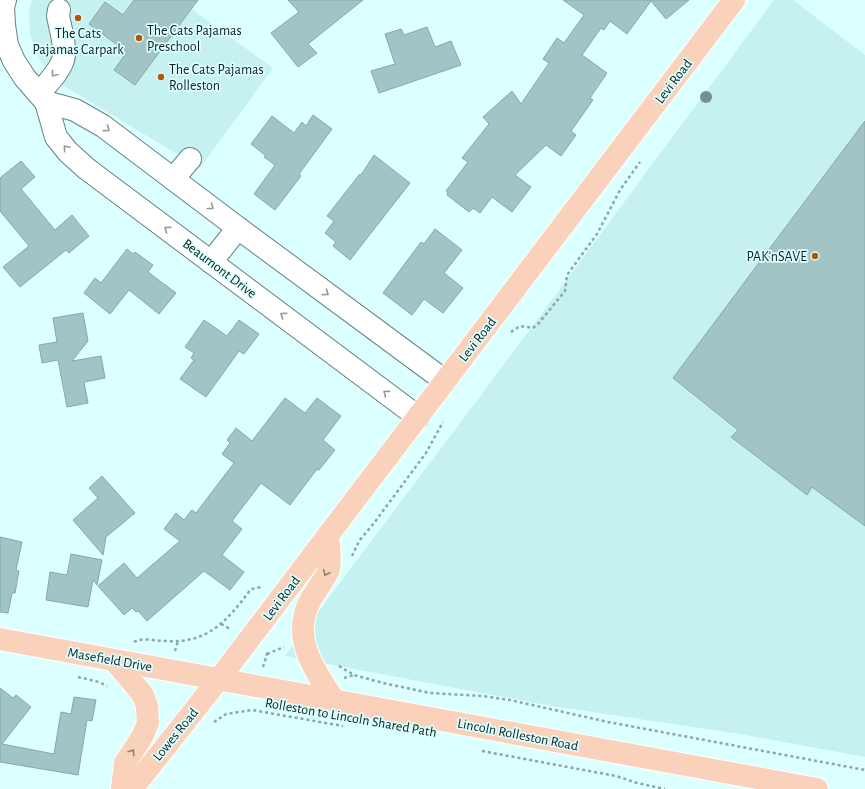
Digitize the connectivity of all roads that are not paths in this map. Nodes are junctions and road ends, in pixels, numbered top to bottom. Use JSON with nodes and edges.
{"nodes":[{"id":1,"x":734,"y":0,"type":"edge"},
{"id":2,"x":3,"y":5,"type":"edge"},
{"id":3,"x":59,"y":10,"type":"dead end"},
{"id":4,"x":43,"y":98,"type":"junction"},
{"id":5,"x":190,"y":159,"type":"dead end"},
{"id":6,"x":173,"y":179,"type":"junction"},
{"id":7,"x":238,"y":228,"type":"junction"},
{"id":8,"x":211,"y":262,"type":"junction"},
{"id":9,"x":445,"y":381,"type":"junction"},
{"id":10,"x":418,"y":417,"type":"junction"},
{"id":11,"x":328,"y":535,"type":"junction"},
{"id":12,"x":0,"y":639,"type":"edge"},
{"id":13,"x":114,"y":660,"type":"junction"},
{"id":14,"x":219,"y":679,"type":"junction"},
{"id":15,"x":334,"y":700,"type":"junction"},
{"id":16,"x":122,"y":789,"type":"edge"},
{"id":17,"x":132,"y":789,"type":"edge"},
{"id":18,"x":817,"y":789,"type":"edge"}],
"edges":[{"from":1,"to":9,"type":"main road","name":"Levi Road"},
{"from":2,"to":4,"type":"street","name":"Beaumont Drive"},
{"from":3,"to":4,"type":"street","one_way":true},
{"from":4,"to":6,"type":"street","one_way":true},
{"from":8,"to":4,"type":"street","name":"Beaumont Drive","one_way":true},
{"from":5,"to":6,"type":"street"},
{"from":6,"to":7,"type":"street","one_way":true},
{"from":7,"to":8,"type":"street"},
{"from":7,"to":9,"type":"street","one_way":true},
{"from":10,"to":8,"type":"street","name":"Beaumont Drive","one_way":true},
{"from":9,"to":10,"type":"main road","name":"Levi Road"},
{"from":10,"to":11,"type":"main road","name":"Levi Road"},
{"from":11,"to":14,"type":"main road","name":"Levi Road"},
{"from":11,"to":15,"type":"main road","one_way":true},
{"from":12,"to":13,"type":"main road","name":"Masefield Drive"},
{"from":13,"to":14,"type":"main road","name":"Masefield Drive"},
{"from":16,"to":13,"type":"main road","one_way":true},
{"from":14,"to":15,"type":"main road","name":"Lincoln Rolleston Road"},
{"from":14,"to":17,"type":"main road","name":"Lowes Road"},
{"from":15,"to":18,"type":"main road","name":"Lincoln Rolleston Road"}]}
